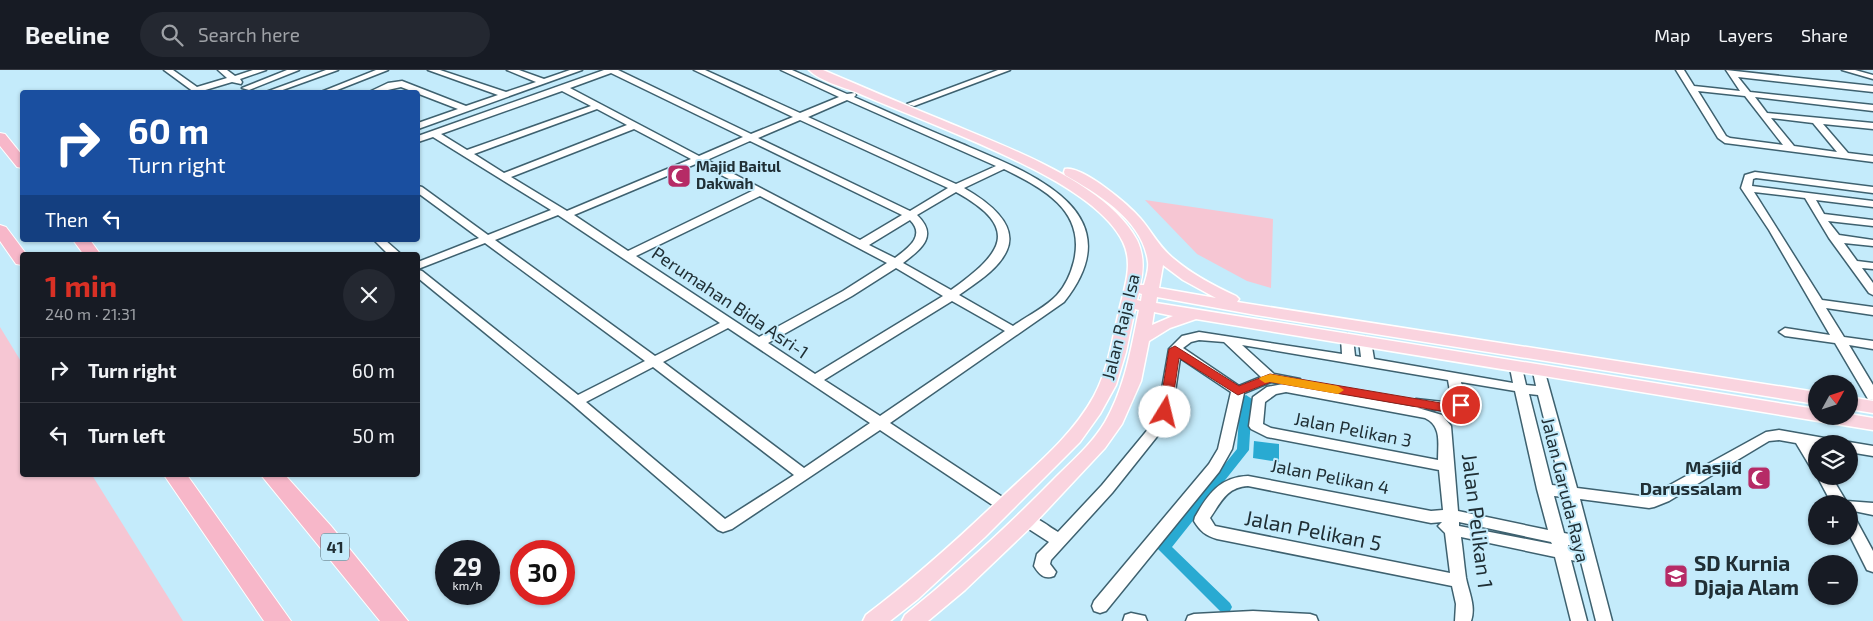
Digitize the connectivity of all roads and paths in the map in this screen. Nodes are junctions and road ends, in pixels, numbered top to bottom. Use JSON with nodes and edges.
{"nodes":[{"id":1,"x":168,"y":70,"type":"edge"},
{"id":2,"x":223,"y":70,"type":"edge"},
{"id":3,"x":262,"y":70,"type":"edge"},
{"id":4,"x":295,"y":70,"type":"edge"},
{"id":5,"x":334,"y":70,"type":"edge"},
{"id":6,"x":384,"y":70,"type":"edge"},
{"id":7,"x":432,"y":70,"type":"edge"},
{"id":8,"x":511,"y":70,"type":"edge"},
{"id":9,"x":535,"y":70,"type":"edge"},
{"id":10,"x":578,"y":70,"type":"edge"},
{"id":11,"x":612,"y":70,"type":"edge"},
{"id":12,"x":698,"y":70,"type":"edge"},
{"id":13,"x":785,"y":70,"type":"edge"},
{"id":14,"x":814,"y":70,"type":"edge"},
{"id":15,"x":831,"y":70,"type":"edge"},
{"id":16,"x":1006,"y":70,"type":"edge"},
{"id":17,"x":1680,"y":70,"type":"edge"},
{"id":18,"x":1775,"y":70,"type":"edge"},
{"id":19,"x":1846,"y":70,"type":"edge"},
{"id":20,"x":1730,"y":72,"type":"edge"},
{"id":21,"x":524,"y":74,"type":"junction"},
{"id":22,"x":1870,"y":75,"type":"edge"},
{"id":23,"x":1783,"y":79,"type":"junction"},
{"id":24,"x":235,"y":80,"type":"junction"},
{"id":25,"x":544,"y":82,"type":"junction"},
{"id":26,"x":562,"y":87,"type":"junction"},
{"id":27,"x":1693,"y":88,"type":"junction"},
{"id":28,"x":1873,"y":89,"type":"edge"},
{"id":29,"x":196,"y":90,"type":"edge"},
{"id":30,"x":200,"y":90,"type":"edge"},
{"id":31,"x":249,"y":90,"type":"edge"},
{"id":32,"x":276,"y":90,"type":"edge"},
{"id":33,"x":330,"y":90,"type":"edge"},
{"id":34,"x":378,"y":90,"type":"edge"},
{"id":35,"x":417,"y":90,"type":"edge"},
{"id":36,"x":420,"y":91,"type":"edge"},
{"id":37,"x":863,"y":91,"type":"junction"},
{"id":38,"x":1748,"y":94,"type":"junction"},
{"id":39,"x":506,"y":95,"type":"junction"},
{"id":40,"x":847,"y":97,"type":"junction"},
{"id":41,"x":598,"y":106,"type":"junction"},
{"id":42,"x":907,"y":106,"type":"junction"},
{"id":43,"x":1873,"y":108,"type":"edge"},
{"id":44,"x":466,"y":109,"type":"junction"},
{"id":45,"x":1764,"y":115,"type":"junction"},
{"id":46,"x":420,"y":118,"type":"edge"},
{"id":47,"x":800,"y":118,"type":"junction"},
{"id":48,"x":1816,"y":120,"type":"junction"},
{"id":49,"x":635,"y":125,"type":"junction"},
{"id":50,"x":420,"y":126,"type":"edge"},
{"id":51,"x":431,"y":127,"type":"junction"},
{"id":52,"x":1871,"y":128,"type":"edge"},
{"id":53,"x":0,"y":137,"type":"edge"},
{"id":54,"x":420,"y":137,"type":"edge"},
{"id":55,"x":751,"y":137,"type":"junction"},
{"id":56,"x":1791,"y":149,"type":"junction"},
{"id":57,"x":468,"y":153,"type":"junction"},
{"id":58,"x":1845,"y":155,"type":"junction"},
{"id":59,"x":700,"y":159,"type":"junction"},
{"id":60,"x":1873,"y":159,"type":"edge"},
{"id":61,"x":20,"y":162,"type":"edge"},
{"id":62,"x":1003,"y":166,"type":"junction"},
{"id":63,"x":505,"y":176,"type":"junction"},
{"id":64,"x":956,"y":188,"type":"junction"},
{"id":65,"x":1746,"y":188,"type":"junction"},
{"id":66,"x":420,"y":189,"type":"edge"},
{"id":67,"x":1873,"y":190,"type":"edge"},
{"id":68,"x":759,"y":192,"type":"junction"},
{"id":69,"x":1810,"y":197,"type":"junction"},
{"id":70,"x":1873,"y":204,"type":"edge"},
{"id":71,"x":562,"y":213,"type":"junction"},
{"id":72,"x":912,"y":216,"type":"junction"},
{"id":73,"x":1820,"y":217,"type":"junction"},
{"id":74,"x":1873,"y":224,"type":"edge"},
{"id":75,"x":0,"y":230,"type":"edge"},
{"id":76,"x":485,"y":238,"type":"junction"},
{"id":77,"x":1834,"y":238,"type":"junction"},
{"id":78,"x":381,"y":242,"type":"edge"},
{"id":79,"x":1873,"y":243,"type":"edge"},
{"id":80,"x":860,"y":245,"type":"junction"},
{"id":81,"x":1152,"y":247,"type":"junction"},
{"id":82,"x":393,"y":252,"type":"edge"},
{"id":83,"x":627,"y":256,"type":"junction"},
{"id":84,"x":20,"y":257,"type":"edge"},
{"id":85,"x":897,"y":264,"type":"junction"},
{"id":86,"x":1854,"y":264,"type":"junction"},
{"id":87,"x":420,"y":265,"type":"edge"},
{"id":88,"x":1873,"y":266,"type":"edge"},
{"id":89,"x":420,"y":275,"type":"edge"},
{"id":90,"x":1872,"y":289,"type":"edge"},
{"id":91,"x":954,"y":295,"type":"junction"},
{"id":92,"x":1131,"y":296,"type":"junction"},
{"id":93,"x":1150,"y":299,"type":"junction"},
{"id":94,"x":1816,"y":303,"type":"junction"},
{"id":95,"x":1256,"y":310,"type":"junction"},
{"id":96,"x":1873,"y":311,"type":"edge"},
{"id":97,"x":1198,"y":315,"type":"junction"},
{"id":98,"x":729,"y":323,"type":"junction"},
{"id":99,"x":1013,"y":331,"type":"junction"},
{"id":100,"x":1785,"y":332,"type":"dead end"},
{"id":101,"x":1142,"y":338,"type":"junction"},
{"id":102,"x":1347,"y":338,"type":"junction"},
{"id":103,"x":1228,"y":339,"type":"junction"},
{"id":104,"x":1839,"y":340,"type":"junction"},
{"id":105,"x":1365,"y":341,"type":"junction"},
{"id":106,"x":758,"y":343,"type":"junction"},
{"id":107,"x":1873,"y":344,"type":"edge"},
{"id":108,"x":1175,"y":349,"type":"junction"},
{"id":109,"x":1349,"y":360,"type":"junction"},
{"id":110,"x":655,"y":362,"type":"junction"},
{"id":111,"x":1368,"y":363,"type":"junction"},
{"id":112,"x":1516,"y":368,"type":"junction"},
{"id":113,"x":1539,"y":372,"type":"junction"},
{"id":114,"x":1270,"y":378,"type":"junction"},
{"id":115,"x":1454,"y":378,"type":"junction"},
{"id":116,"x":814,"y":380,"type":"junction"},
{"id":117,"x":1521,"y":387,"type":"junction"},
{"id":118,"x":1238,"y":391,"type":"junction"},
{"id":119,"x":1871,"y":391,"type":"edge"},
{"id":120,"x":1544,"y":392,"type":"junction"},
{"id":121,"x":1808,"y":397,"type":"edge"},
{"id":122,"x":577,"y":400,"type":"junction"},
{"id":123,"x":1858,"y":404,"type":"edge"},
{"id":124,"x":1873,"y":407,"type":"edge"},
{"id":125,"x":1808,"y":414,"type":"edge"},
{"id":126,"x":1858,"y":422,"type":"edge"},
{"id":127,"x":878,"y":423,"type":"junction"},
{"id":128,"x":1873,"y":424,"type":"edge"},
{"id":129,"x":1444,"y":426,"type":"joint"},
{"id":130,"x":1530,"y":427,"type":"junction"},
{"id":131,"x":1554,"y":432,"type":"junction"},
{"id":132,"x":1801,"y":439,"type":"junction"},
{"id":133,"x":1808,"y":440,"type":"edge"},
{"id":134,"x":1858,"y":448,"type":"edge"},
{"id":135,"x":1808,"y":451,"type":"edge"},
{"id":136,"x":1873,"y":451,"type":"edge"},
{"id":137,"x":1445,"y":466,"type":"junction"},
{"id":138,"x":804,"y":475,"type":"junction"},
{"id":139,"x":176,"y":477,"type":"edge"},
{"id":140,"x":274,"y":477,"type":"edge"},
{"id":141,"x":1223,"y":487,"type":"joint"},
{"id":142,"x":1544,"y":489,"type":"junction"},
{"id":143,"x":1569,"y":493,"type":"junction"},
{"id":144,"x":1006,"y":506,"type":"junction"},
{"id":145,"x":1858,"y":506,"type":"edge"},
{"id":146,"x":1873,"y":509,"type":"edge"},
{"id":147,"x":1026,"y":520,"type":"junction"},
{"id":148,"x":1452,"y":522,"type":"junction"},
{"id":149,"x":1858,"y":537,"type":"edge"},
{"id":150,"x":1058,"y":540,"type":"junction"},
{"id":151,"x":1560,"y":544,"type":"junction"},
{"id":152,"x":1585,"y":550,"type":"junction"},
{"id":153,"x":1873,"y":566,"type":"edge"},
{"id":154,"x":1048,"y":572,"type":"dead end"},
{"id":155,"x":1459,"y":581,"type":"junction"},
{"id":156,"x":375,"y":596,"type":"junction"},
{"id":157,"x":1100,"y":606,"type":"dead end"},
{"id":158,"x":278,"y":621,"type":"edge"},
{"id":159,"x":396,"y":621,"type":"edge"},
{"id":160,"x":407,"y":621,"type":"edge"},
{"id":161,"x":874,"y":621,"type":"edge"},
{"id":162,"x":913,"y":621,"type":"edge"},
{"id":163,"x":1194,"y":621,"type":"edge"},
{"id":164,"x":1310,"y":621,"type":"edge"},
{"id":165,"x":1463,"y":621,"type":"edge"},
{"id":166,"x":1579,"y":621,"type":"edge"},
{"id":167,"x":1604,"y":621,"type":"edge"}],
"edges":[{"from":1,"to":29,"type":"street"},
{"from":2,"to":24,"type":"street"},
{"from":3,"to":24,"type":"street"},
{"from":4,"to":31,"type":"street"},
{"from":5,"to":32,"type":"street"},
{"from":6,"to":33,"type":"street"},
{"from":7,"to":39,"type":"street"},
{"from":8,"to":21,"type":"street"},
{"from":9,"to":21,"type":"street"},
{"from":10,"to":25,"type":"street"},
{"from":11,"to":26,"type":"street"},
{"from":11,"to":55,"type":"street"},
{"from":12,"to":47,"type":"street"},
{"from":13,"to":40,"type":"street"},
{"from":14,"to":37,"type":"main road","name":"Jalan Raja Isa"},
{"from":15,"to":42,"type":"main road","name":"Jalan Raja Isa"},
{"from":16,"to":42,"type":"street"},
{"from":17,"to":27,"type":"street"},
{"from":18,"to":23,"type":"street"},
{"from":19,"to":22,"type":"street"},
{"from":20,"to":23,"type":"street"},
{"from":20,"to":38,"type":"street"},
{"from":21,"to":25,"type":"street"},
{"from":23,"to":28,"type":"street"},
{"from":24,"to":30,"type":"street"},
{"from":24,"to":31,"type":"street"},
{"from":25,"to":39,"type":"street"},
{"from":26,"to":41,"type":"street"},
{"from":26,"to":51,"type":"street"},
{"from":27,"to":38,"type":"street"},
{"from":27,"to":56,"type":"street"},
{"from":34,"to":35,"type":"street"},
{"from":36,"to":44,"type":"street"},
{"from":37,"to":40,"type":"street"},
{"from":37,"to":42,"type":"main road","name":"Jalan Raja Isa"},
{"from":38,"to":43,"type":"street"},
{"from":38,"to":45,"type":"street"},
{"from":39,"to":44,"type":"street"},
{"from":40,"to":47,"type":"street"},
{"from":40,"to":62,"type":"street"},
{"from":41,"to":49,"type":"street"},
{"from":41,"to":57,"type":"street"},
{"from":42,"to":81,"type":"main road","name":"Jalan Raja Isa"},
{"from":42,"to":92,"type":"main road","name":"Jalan Raja Isa"},
{"from":44,"to":51,"type":"street"},
{"from":45,"to":48,"type":"street"},
{"from":45,"to":56,"type":"street"},
{"from":46,"to":51,"type":"street","name":"Perumahan Bida Asri-1"},
{"from":47,"to":55,"type":"street"},
{"from":47,"to":64,"type":"street"},
{"from":48,"to":52,"type":"street"},
{"from":48,"to":58,"type":"street"},
{"from":49,"to":59,"type":"street"},
{"from":49,"to":63,"type":"street"},
{"from":50,"to":51,"type":"street"},
{"from":51,"to":54,"type":"street"},
{"from":51,"to":57,"type":"street","name":"Perumahan Bida Asri-1"},
{"from":53,"to":61,"type":"highway"},
{"from":55,"to":59,"type":"street"},
{"from":55,"to":72,"type":"street"},
{"from":56,"to":58,"type":"street"},
{"from":57,"to":63,"type":"street","name":"Perumahan Bida Asri-1"},
{"from":58,"to":60,"type":"street"},
{"from":59,"to":68,"type":"street"},
{"from":59,"to":71,"type":"street"},
{"from":62,"to":64,"type":"street"},
{"from":62,"to":99,"type":"street"},
{"from":63,"to":71,"type":"street","name":"Perumahan Bida Asri-1"},
{"from":64,"to":72,"type":"street"},
{"from":64,"to":91,"type":"street"},
{"from":65,"to":67,"type":"street"},
{"from":65,"to":69,"type":"street"},
{"from":65,"to":94,"type":"street"},
{"from":66,"to":76,"type":"street"},
{"from":68,"to":80,"type":"street"},
{"from":68,"to":83,"type":"street"},
{"from":69,"to":70,"type":"street"},
{"from":69,"to":73,"type":"street"},
{"from":71,"to":76,"type":"street"},
{"from":71,"to":83,"type":"street","name":"Perumahan Bida Asri-1"},
{"from":72,"to":80,"type":"street"},
{"from":72,"to":85,"type":"street"},
{"from":73,"to":74,"type":"street"},
{"from":73,"to":77,"type":"street"},
{"from":75,"to":84,"type":"highway"},
{"from":76,"to":87,"type":"street"},
{"from":76,"to":110,"type":"street"},
{"from":77,"to":79,"type":"street"},
{"from":77,"to":86,"type":"street"},
{"from":78,"to":82,"type":"street"},
{"from":80,"to":85,"type":"street"},
{"from":81,"to":93,"type":"main road","name":"Jalan Raja Isa"},
{"from":81,"to":95,"type":"main road"},
{"from":83,"to":98,"type":"street","name":"Perumahan Bida Asri-1"},
{"from":85,"to":91,"type":"street"},
{"from":85,"to":106,"type":"street"},
{"from":86,"to":88,"type":"street"},
{"from":86,"to":90,"type":"street"},
{"from":89,"to":122,"type":"street"},
{"from":91,"to":99,"type":"street"},
{"from":91,"to":116,"type":"street"},
{"from":92,"to":93,"type":"main road"},
{"from":92,"to":144,"type":"main road","name":"Jalan Raja Isa"},
{"from":93,"to":95,"type":"main road"},
{"from":93,"to":97,"type":"main road"},
{"from":93,"to":101,"type":"main road","name":"Jalan Raja Isa"},
{"from":94,"to":96,"type":"street"},
{"from":94,"to":104,"type":"street"},
{"from":95,"to":121,"type":"main road"},
{"from":97,"to":101,"type":"main road"},
{"from":97,"to":102,"type":"main road"},
{"from":98,"to":106,"type":"street","name":"Perumahan Bida Asri-1"},
{"from":98,"to":110,"type":"street"},
{"from":99,"to":127,"type":"street"},
{"from":100,"to":104,"type":"street"},
{"from":101,"to":147,"type":"main road","name":"Jalan Raja Isa"},
{"from":102,"to":105,"type":"main road"},
{"from":102,"to":109,"type":"street"},
{"from":103,"to":108,"type":"street"},
{"from":103,"to":109,"type":"street"},
{"from":103,"to":114,"type":"street"},
{"from":104,"to":107,"type":"street"},
{"from":104,"to":119,"type":"street"},
{"from":105,"to":111,"type":"street"},
{"from":105,"to":112,"type":"main road"},
{"from":106,"to":116,"type":"street","name":"Perumahan Bida Asri-1"},
{"from":108,"to":118,"type":"street"},
{"from":108,"to":150,"type":"street"},
{"from":109,"to":111,"type":"street"},
{"from":110,"to":122,"type":"street"},
{"from":110,"to":138,"type":"street"},
{"from":111,"to":115,"type":"street"},
{"from":112,"to":113,"type":"main road"},
{"from":112,"to":117,"type":"street","name":"Jalan Garuda Raya"},
{"from":113,"to":120,"type":"street"},
{"from":113,"to":125,"type":"main road"},
{"from":114,"to":115,"type":"street"},
{"from":114,"to":118,"type":"street"},
{"from":115,"to":117,"type":"street"},
{"from":116,"to":127,"type":"street","name":"Perumahan Bida Asri-1"},
{"from":117,"to":120,"type":"street"},
{"from":117,"to":130,"type":"street","name":"Jalan Garuda Raya"},
{"from":118,"to":157,"type":"street"},
{"from":120,"to":131,"type":"street"},
{"from":122,"to":138,"type":"street"},
{"from":123,"to":124,"type":"main road"},
{"from":126,"to":128,"type":"main road"},
{"from":127,"to":138,"type":"street"},
{"from":127,"to":144,"type":"street","name":"Perumahan Bida Asri-1"},
{"from":129,"to":137,"type":"street","name":"Jalan Pelikan 1"},
{"from":129,"to":137,"type":"street","name":"Jalan Pelikan 3"},
{"from":130,"to":131,"type":"street"},
{"from":130,"to":142,"type":"street","name":"Jalan Garuda Raya"},
{"from":131,"to":143,"type":"street"},
{"from":132,"to":133,"type":"street"},
{"from":132,"to":135,"type":"street"},
{"from":132,"to":143,"type":"street"},
{"from":134,"to":136,"type":"street"},
{"from":137,"to":148,"type":"street","name":"Jalan Pelikan 1"},
{"from":139,"to":158,"type":"highway"},
{"from":140,"to":156,"type":"highway","number":"41"},
{"from":141,"to":148,"type":"street","name":"Jalan Pelikan 4"},
{"from":141,"to":155,"type":"street","name":"Jalan Pelikan 5"},
{"from":142,"to":143,"type":"street"},
{"from":142,"to":151,"type":"street","name":"Jalan Garuda Raya"},
{"from":143,"to":152,"type":"street"},
{"from":144,"to":161,"type":"main road","name":"Jalan Raja Isa"},
{"from":145,"to":146,"type":"street"},
{"from":147,"to":150,"type":"street"},
{"from":147,"to":162,"type":"main road","name":"Jalan Raja Isa"},
{"from":148,"to":151,"type":"street"},
{"from":148,"to":155,"type":"street","name":"Jalan Pelikan 1"},
{"from":149,"to":153,"type":"street"},
{"from":150,"to":154,"type":"street"},
{"from":151,"to":152,"type":"street"},
{"from":151,"to":166,"type":"street","name":"Jalan Garuda Raya"},
{"from":152,"to":167,"type":"street"},
{"from":155,"to":165,"type":"street","name":"Jalan Pelikan 1"},
{"from":156,"to":159,"type":"highway","number":"41"},
{"from":156,"to":160,"type":"highway"},
{"from":163,"to":164,"type":"street"}]}
